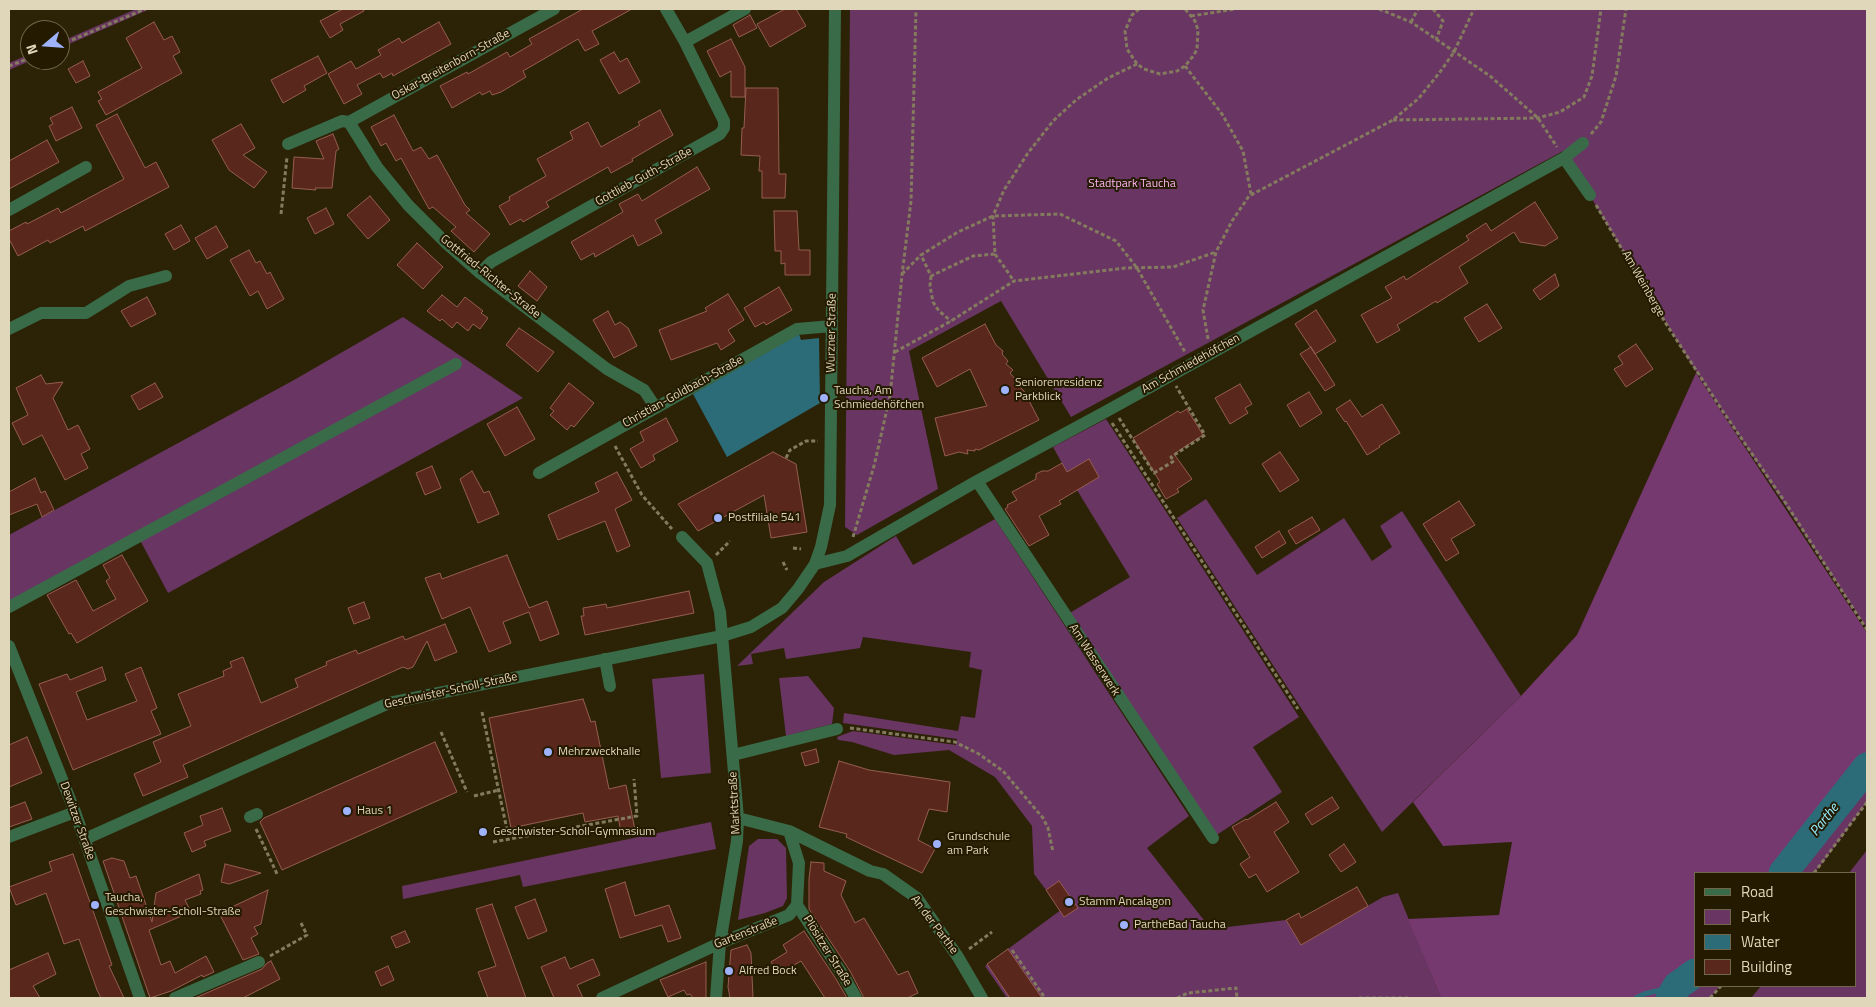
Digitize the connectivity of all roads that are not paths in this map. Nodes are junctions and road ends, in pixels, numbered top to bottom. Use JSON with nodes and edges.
{"nodes":[{"id":1,"x":554,"y":9,"type":"edge"},
{"id":2,"x":666,"y":9,"type":"edge"},
{"id":3,"x":744,"y":9,"type":"edge"},
{"id":4,"x":835,"y":9,"type":"edge"},
{"id":5,"x":685,"y":42,"type":"junction"},
{"id":6,"x":349,"y":122,"type":"junction"},
{"id":7,"x":1583,"y":143,"type":"road end"},
{"id":8,"x":288,"y":144,"type":"road end"},
{"id":9,"x":1564,"y":158,"type":"junction"},
{"id":10,"x":86,"y":167,"type":"dead end"},
{"id":11,"x":1590,"y":195,"type":"road end"},
{"id":12,"x":9,"y":210,"type":"edge"},
{"id":13,"x":480,"y":272,"type":"junction"},
{"id":14,"x":166,"y":276,"type":"dead end"},
{"id":15,"x":832,"y":326,"type":"junction"},
{"id":16,"x":9,"y":330,"type":"edge"},
{"id":17,"x":456,"y":364,"type":"dead end"},
{"id":18,"x":656,"y":408,"type":"junction"},
{"id":19,"x":539,"y":473,"type":"dead end"},
{"id":20,"x":977,"y":481,"type":"junction"},
{"id":21,"x":682,"y":536,"type":"road end"},
{"id":22,"x":815,"y":564,"type":"junction"},
{"id":23,"x":9,"y":606,"type":"edge"},
{"id":24,"x":722,"y":636,"type":"junction"},
{"id":25,"x":9,"y":646,"type":"edge"},
{"id":26,"x":605,"y":659,"type":"junction"},
{"id":27,"x":610,"y":686,"type":"dead end"},
{"id":28,"x":837,"y":729,"type":"road end"},
{"id":29,"x":732,"y":755,"type":"junction"},
{"id":30,"x":74,"y":812,"type":"junction"},
{"id":31,"x":738,"y":818,"type":"junction"},
{"id":32,"x":789,"y":831,"type":"junction"},
{"id":33,"x":9,"y":837,"type":"edge"},
{"id":34,"x":1213,"y":838,"type":"dead end"},
{"id":35,"x":85,"y":839,"type":"junction"},
{"id":36,"x":797,"y":905,"type":"junction"},
{"id":37,"x":720,"y":943,"type":"junction"},
{"id":38,"x":259,"y":962,"type":"road end"},
{"id":39,"x":140,"y":998,"type":"edge"},
{"id":40,"x":175,"y":998,"type":"edge"},
{"id":41,"x":602,"y":998,"type":"edge"},
{"id":42,"x":716,"y":998,"type":"edge"},
{"id":43,"x":856,"y":998,"type":"edge"},
{"id":44,"x":982,"y":998,"type":"edge"}],
"edges":[{"from":1,"to":6,"type":"street","name":"Oskar-Breitenborn-Straße"},
{"from":2,"to":5,"type":"street"},
{"from":3,"to":5,"type":"street"},
{"from":4,"to":15,"type":"street","name":"Wurzner Straße"},
{"from":5,"to":13,"type":"street","name":"Gottlieb-Guth-Straße"},
{"from":6,"to":8,"type":"street","name":"Oskar-Breitenborn-Straße"},
{"from":6,"to":13,"type":"street","name":"Gottfried-Richter-Straße"},
{"from":7,"to":9,"type":"street","name":"Am Schmiedehöfchen"},
{"from":9,"to":11,"type":"street"},
{"from":9,"to":20,"type":"street","name":"Am Schmiedehöfchen"},
{"from":10,"to":12,"type":"street"},
{"from":13,"to":18,"type":"street","name":"Gottfried-Richter-Straße"},
{"from":14,"to":16,"type":"street"},
{"from":15,"to":18,"type":"street","name":"Christian-Goldbach-Straße"},
{"from":15,"to":22,"type":"street","name":"Wurzner Straße"},
{"from":17,"to":23,"type":"street"},
{"from":18,"to":19,"type":"street","name":"Christian-Goldbach-Straße"},
{"from":20,"to":22,"type":"street","name":"Am Schmiedehöfchen"},
{"from":20,"to":34,"type":"street","name":"Am Wasserwerk"},
{"from":21,"to":24,"type":"street","name":"Marktstraße"},
{"from":22,"to":24,"type":"street","name":"Wurzner Straße"},
{"from":24,"to":26,"type":"street","name":"Geschwister-Scholl-Straße"},
{"from":24,"to":29,"type":"street","name":"Marktstraße"},
{"from":25,"to":30,"type":"street","name":"Dewitzer Straße"},
{"from":26,"to":27,"type":"street"},
{"from":26,"to":35,"type":"street","name":"Geschwister-Scholl-Straße"},
{"from":28,"to":29,"type":"street"},
{"from":29,"to":31,"type":"street","name":"Marktstraße"},
{"from":30,"to":33,"type":"street"},
{"from":30,"to":35,"type":"street","name":"Dewitzer Straße"},
{"from":31,"to":32,"type":"street"},
{"from":31,"to":37,"type":"street","name":"Marktstraße"},
{"from":32,"to":36,"type":"street"},
{"from":32,"to":44,"type":"street","name":"An der Parthe"},
{"from":35,"to":39,"type":"street","name":"Dewitzer Straße"},
{"from":36,"to":37,"type":"street","name":"Gartenstraße"},
{"from":36,"to":43,"type":"street","name":"Plösitzer Straße"},
{"from":37,"to":41,"type":"street","name":"Gartenstraße"},
{"from":37,"to":42,"type":"street","name":"Marktstraße"},
{"from":38,"to":40,"type":"street"}]}
